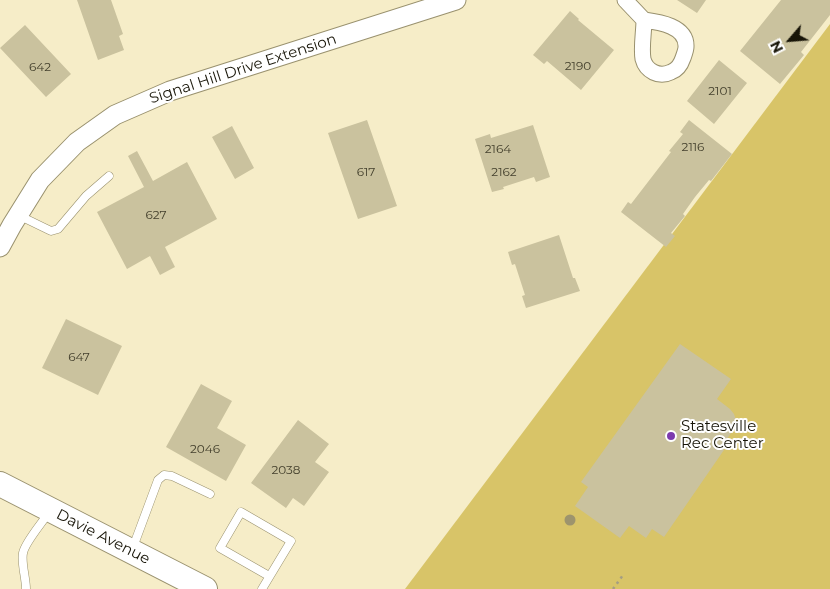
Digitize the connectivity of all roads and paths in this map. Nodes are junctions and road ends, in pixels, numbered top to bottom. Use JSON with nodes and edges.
{"nodes":[{"id":1,"x":456,"y":0,"type":"edge"},
{"id":2,"x":625,"y":0,"type":"edge"},
{"id":3,"x":644,"y":20,"type":"dead end"},
{"id":4,"x":109,"y":176,"type":"dead end"},
{"id":5,"x":18,"y":216,"type":"junction"},
{"id":6,"x":0,"y":247,"type":"edge"},
{"id":7,"x":0,"y":484,"type":"edge"},
{"id":8,"x":210,"y":494,"type":"dead end"},
{"id":9,"x":50,"y":510,"type":"junction"},
{"id":10,"x":132,"y":552,"type":"junction"},
{"id":11,"x":623,"y":574,"type":"dead end"},
{"id":12,"x":269,"y":576,"type":"junction"},
{"id":13,"x":26,"y":589,"type":"edge"},
{"id":14,"x":205,"y":589,"type":"edge"},
{"id":15,"x":262,"y":589,"type":"edge"},
{"id":16,"x":613,"y":589,"type":"edge"}],
"edges":[{"from":1,"to":5,"type":"street","name":"Signal Hill Drive Extension"},
{"from":2,"to":3,"type":"street"},
{"from":4,"to":5,"type":"lane"},
{"from":5,"to":6,"type":"street","name":"Signal Hill Drive Extension"},
{"from":7,"to":9,"type":"main road","name":"Davie Avenue"},
{"from":8,"to":10,"type":"lane"},
{"from":9,"to":10,"type":"main road","name":"Davie Avenue"},
{"from":9,"to":13,"type":"lane"},
{"from":10,"to":14,"type":"main road","name":"Davie Avenue"},
{"from":11,"to":16,"type":"path"},
{"from":12,"to":12,"type":"lane"},
{"from":12,"to":15,"type":"lane"}]}
